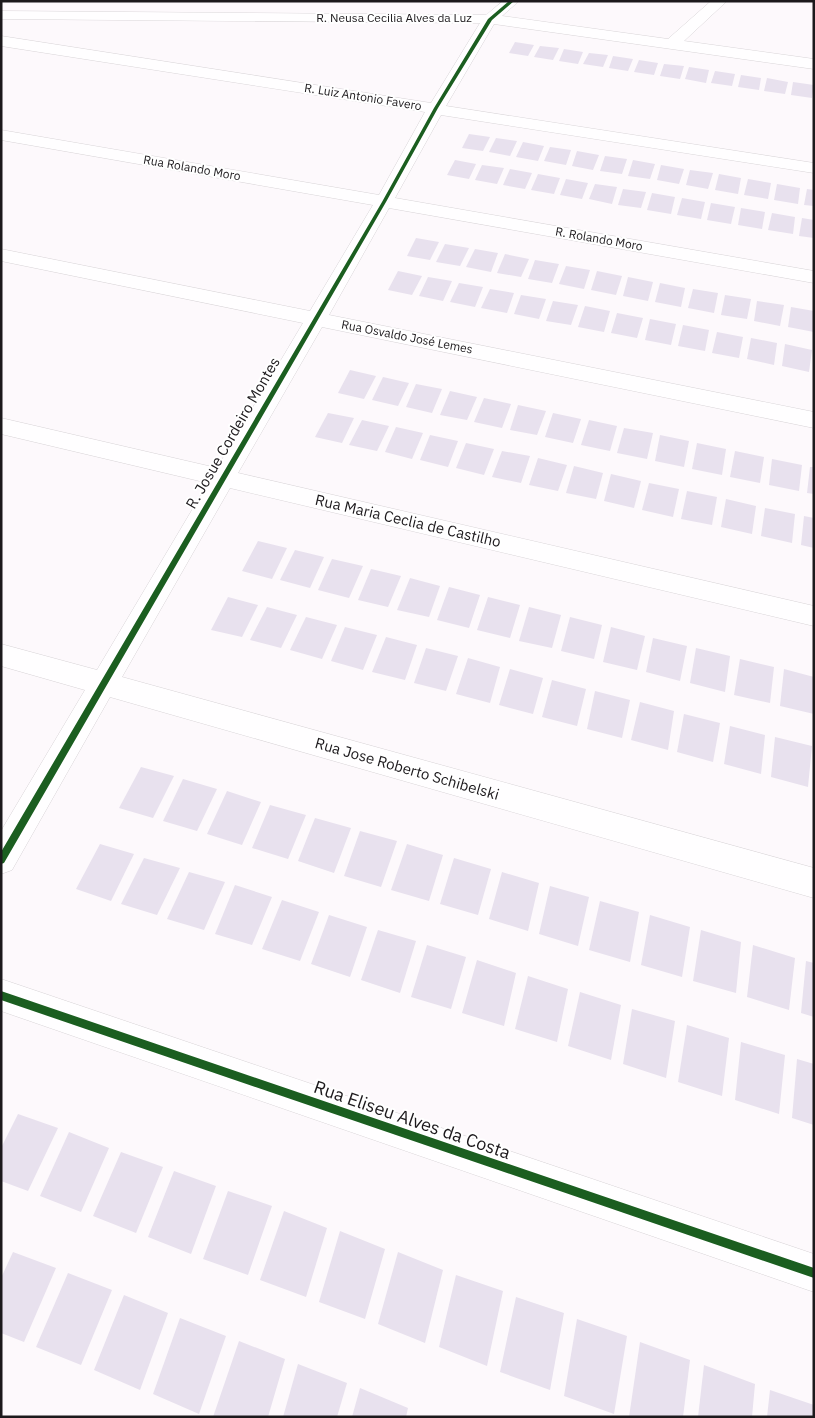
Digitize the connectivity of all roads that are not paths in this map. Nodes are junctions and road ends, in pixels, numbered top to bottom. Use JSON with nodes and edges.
{"nodes":[{"id":1,"x":512,"y":1,"type":"edge"},
{"id":2,"x":720,"y":1,"type":"edge"},
{"id":3,"x":1,"y":15,"type":"edge"},
{"id":4,"x":490,"y":19,"type":"junction"},
{"id":5,"x":1,"y":41,"type":"edge"},
{"id":6,"x":672,"y":44,"type":"junction"},
{"id":7,"x":814,"y":64,"type":"edge"},
{"id":8,"x":436,"y":108,"type":"junction"},
{"id":9,"x":1,"y":135,"type":"edge"},
{"id":10,"x":814,"y":168,"type":"edge"},
{"id":11,"x":384,"y":202,"type":"junction"},
{"id":12,"x":1,"y":255,"type":"edge"},
{"id":13,"x":814,"y":277,"type":"edge"},
{"id":14,"x":315,"y":319,"type":"junction"},
{"id":15,"x":814,"y":420,"type":"edge"},
{"id":16,"x":1,"y":426,"type":"edge"},
{"id":17,"x":223,"y":478,"type":"junction"},
{"id":18,"x":814,"y":616,"type":"edge"},
{"id":19,"x":1,"y":654,"type":"edge"},
{"id":20,"x":104,"y":683,"type":"junction"},
{"id":21,"x":1,"y":860,"type":"edge"},
{"id":22,"x":814,"y":883,"type":"edge"},
{"id":23,"x":1,"y":995,"type":"edge"},
{"id":24,"x":814,"y":1273,"type":"edge"}],
"edges":[{"from":1,"to":4,"type":"street","name":"R. Josue Cordeiro Montes"},
{"from":2,"to":6,"type":"street"},
{"from":3,"to":4,"type":"street","name":"R. Neusa Cecilia Alves da Luz"},
{"from":4,"to":6,"type":"street","name":"R. Neusa Cecilia Alves da Luz"},
{"from":4,"to":8,"type":"street","name":"R. Josue Cordeiro Montes"},
{"from":5,"to":8,"type":"street","name":"R. Luiz Antonio Favero"},
{"from":6,"to":7,"type":"street","name":"R. Neusa Cecilia Alves da Luz"},
{"from":8,"to":10,"type":"street","name":"R. Luiz Antonio Favero"},
{"from":8,"to":11,"type":"street","name":"R. Josue Cordeiro Montes"},
{"from":9,"to":11,"type":"street","name":"Rua Rolando Moro"},
{"from":11,"to":13,"type":"street","name":"R. Rolando Moro"},
{"from":11,"to":14,"type":"street","name":"R. Josue Cordeiro Montes"},
{"from":12,"to":14,"type":"street","name":"Rua Osvaldo José Lemes"},
{"from":14,"to":15,"type":"street","name":"Rua Osvaldo José Lemes"},
{"from":14,"to":17,"type":"street","name":"R. Josue Cordeiro Montes"},
{"from":16,"to":17,"type":"street","name":"Rua Maria Ceclia de Castilho"},
{"from":17,"to":18,"type":"street","name":"Rua Maria Ceclia de Castilho"},
{"from":17,"to":20,"type":"street","name":"R. Josue Cordeiro Montes"},
{"from":19,"to":20,"type":"street","name":"Rua Jose Roberto Schibelski"},
{"from":20,"to":21,"type":"street","name":"R. Josue Cordeiro Montes"},
{"from":20,"to":22,"type":"street","name":"Rua Jose Roberto Schibelski"},
{"from":23,"to":24,"type":"street","name":"Rua Eliseu Alves da Costa"}]}
